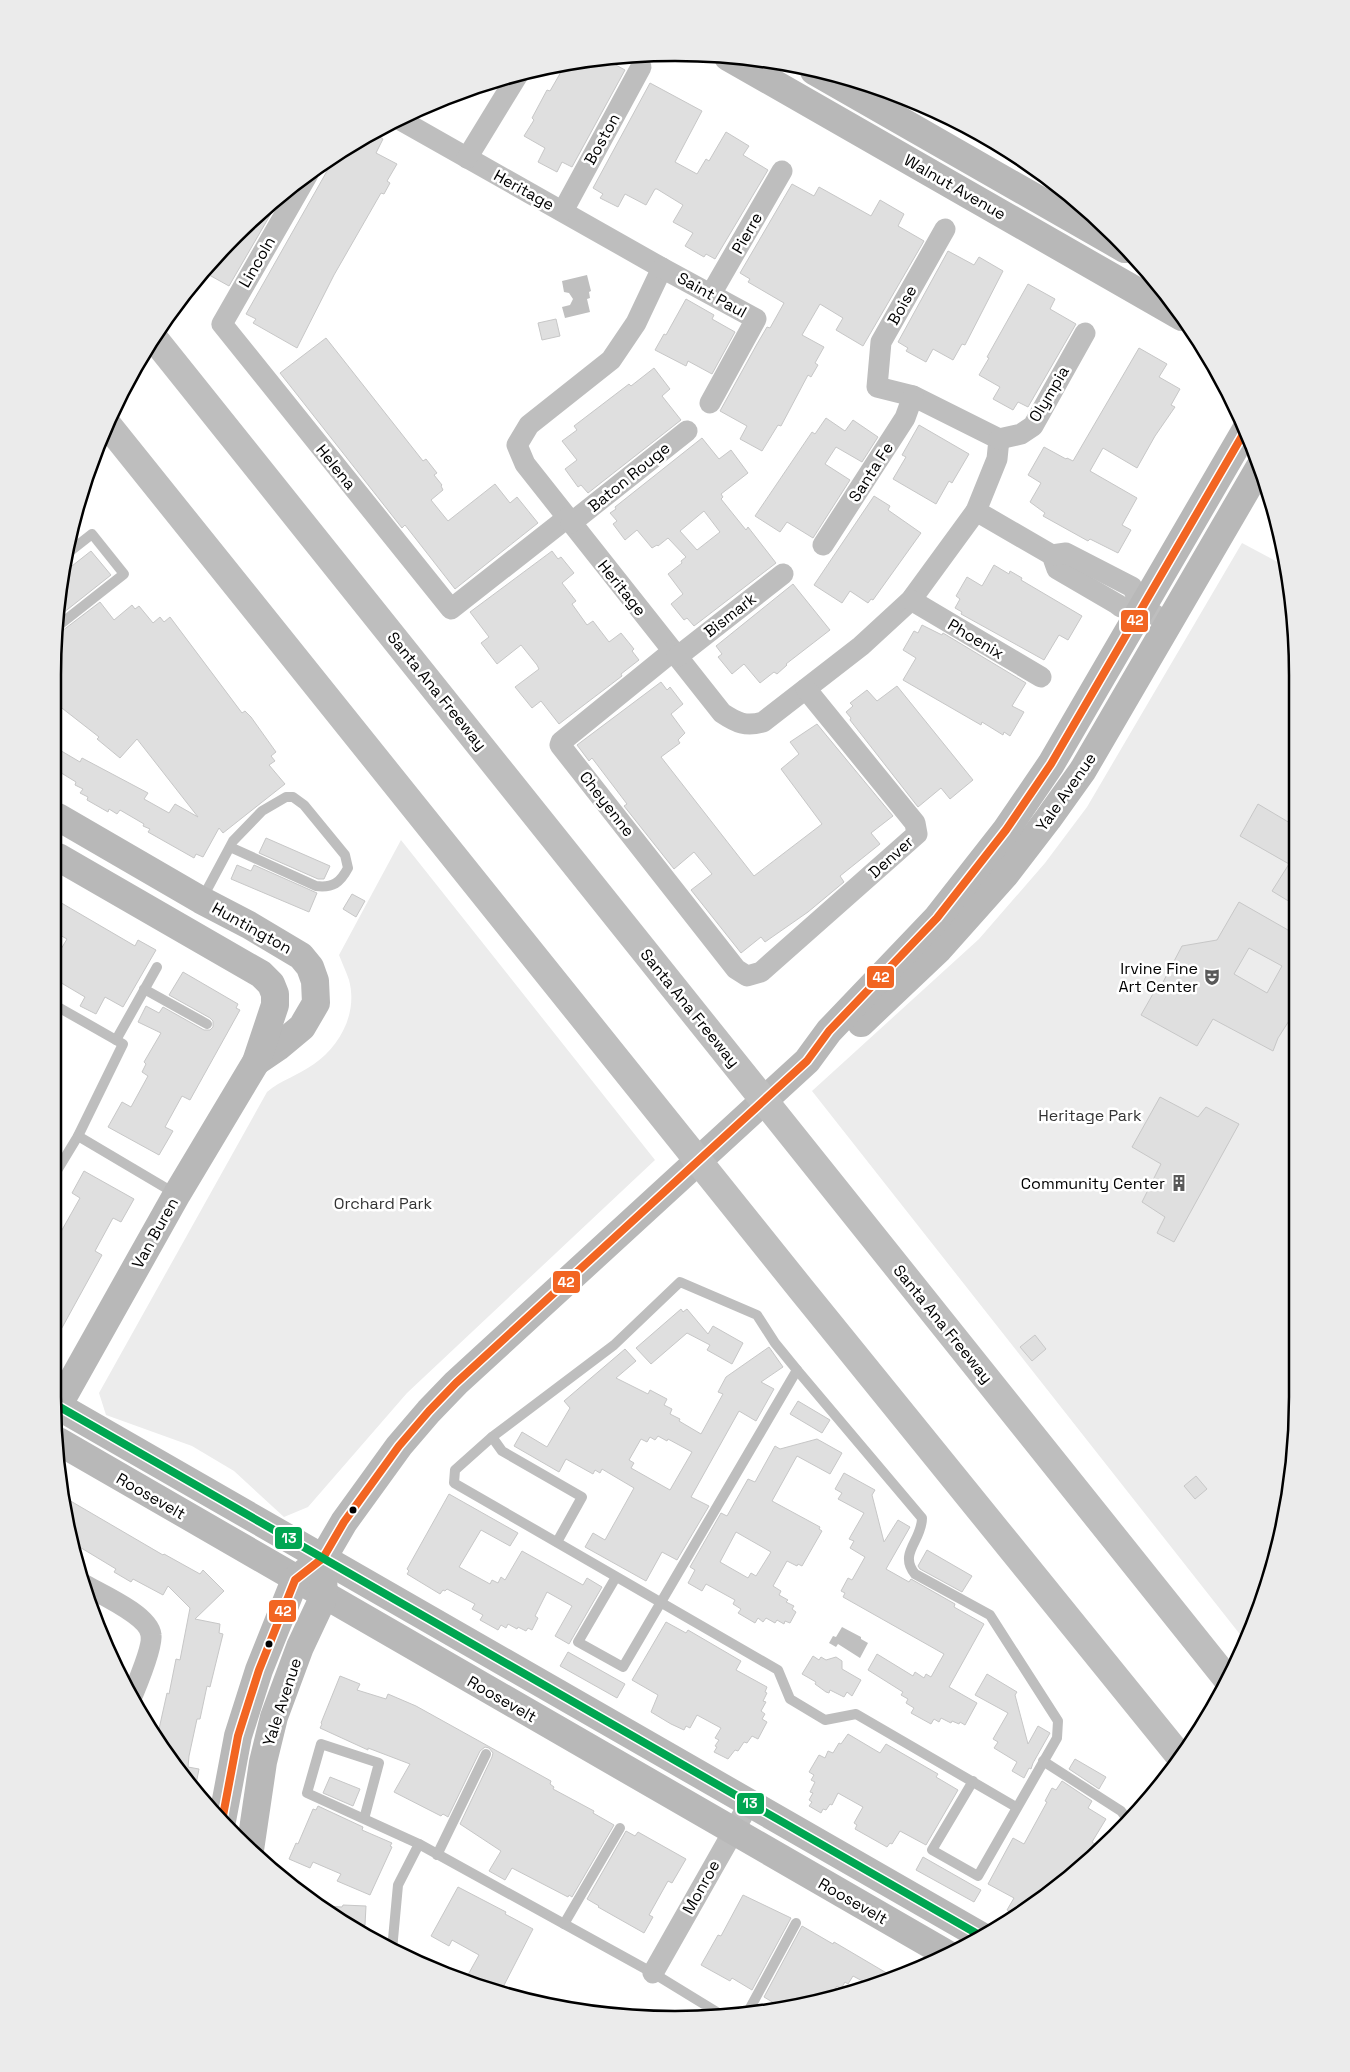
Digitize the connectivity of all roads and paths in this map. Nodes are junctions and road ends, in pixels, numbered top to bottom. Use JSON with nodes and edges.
{"nodes":[{"id":1,"x":743,"y":66,"type":"edge"},
{"id":2,"x":641,"y":67,"type":"dead end"},
{"id":3,"x":833,"y":82,"type":"edge"},
{"id":4,"x":513,"y":83,"type":"edge"},
{"id":5,"x":407,"y":124,"type":"edge"},
{"id":6,"x":467,"y":158,"type":"junction"},
{"id":7,"x":782,"y":171,"type":"dead end"},
{"id":8,"x":299,"y":190,"type":"edge"},
{"id":9,"x":562,"y":212,"type":"junction"},
{"id":10,"x":945,"y":229,"type":"dead end"},
{"id":11,"x":1106,"y":238,"type":"edge"},
{"id":12,"x":662,"y":268,"type":"junction"},
{"id":13,"x":711,"y":294,"type":"junction"},
{"id":14,"x":1167,"y":309,"type":"edge"},
{"id":15,"x":222,"y":324,"type":"joint"},
{"id":16,"x":1085,"y":333,"type":"dead end"},
{"id":17,"x":159,"y":344,"type":"edge"},
{"id":18,"x":912,"y":396,"type":"junction"},
{"id":19,"x":710,"y":403,"type":"dead end"},
{"id":20,"x":112,"y":431,"type":"edge"},
{"id":21,"x":687,"y":431,"type":"dead end"},
{"id":22,"x":1241,"y":438,"type":"edge"},
{"id":23,"x":1000,"y":439,"type":"junction"},
{"id":24,"x":1255,"y":475,"type":"edge"},
{"id":25,"x":976,"y":510,"type":"junction"},
{"id":26,"x":569,"y":521,"type":"junction"},
{"id":27,"x":823,"y":545,"type":"dead end"},
{"id":28,"x":75,"y":548,"type":"edge"},
{"id":29,"x":783,"y":574,"type":"dead end"},
{"id":30,"x":912,"y":600,"type":"junction"},
{"id":31,"x":1143,"y":607,"type":"junction"},
{"id":32,"x":451,"y":609,"type":"joint"},
{"id":33,"x":64,"y":621,"type":"edge"},
{"id":34,"x":1169,"y":624,"type":"junction"},
{"id":35,"x":675,"y":654,"type":"junction"},
{"id":36,"x":1040,"y":677,"type":"dead end"},
{"id":37,"x":806,"y":689,"type":"junction"},
{"id":38,"x":61,"y":819,"type":"edge"},
{"id":39,"x":230,"y":847,"type":"junction"},
{"id":40,"x":61,"y":859,"type":"edge"},
{"id":41,"x":201,"y":900,"type":"junction"},
{"id":42,"x":157,"y":967,"type":"dead end"},
{"id":43,"x":747,"y":976,"type":"joint"},
{"id":44,"x":144,"y":989,"type":"junction"},
{"id":45,"x":61,"y":1009,"type":"edge"},
{"id":46,"x":206,"y":1024,"type":"dead end"},
{"id":47,"x":116,"y":1040,"type":"junction"},
{"id":48,"x":807,"y":1061,"type":"junction"},
{"id":49,"x":256,"y":1062,"type":"junction"},
{"id":50,"x":78,"y":1136,"type":"junction"},
{"id":51,"x":61,"y":1163,"type":"edge"},
{"id":52,"x":177,"y":1194,"type":"junction"},
{"id":53,"x":797,"y":1370,"type":"junction"},
{"id":54,"x":61,"y":1400,"type":"edge"},
{"id":55,"x":62,"y":1408,"type":"edge"},
{"id":56,"x":492,"y":1437,"type":"junction"},
{"id":57,"x":64,"y":1444,"type":"edge"},
{"id":58,"x":557,"y":1542,"type":"junction"},
{"id":59,"x":323,"y":1558,"type":"junction"},
{"id":60,"x":616,"y":1577,"type":"junction"},
{"id":61,"x":295,"y":1580,"type":"junction"},
{"id":62,"x":93,"y":1590,"type":"edge"},
{"id":63,"x":324,"y":1596,"type":"junction"},
{"id":64,"x":661,"y":1602,"type":"junction"},
{"id":65,"x":1223,"y":1673,"type":"edge"},
{"id":66,"x":135,"y":1688,"type":"edge"},
{"id":67,"x":1176,"y":1751,"type":"edge"},
{"id":68,"x":486,"y":1754,"type":"dead end"},
{"id":69,"x":1043,"y":1761,"type":"junction"},
{"id":70,"x":973,"y":1781,"type":"junction"},
{"id":71,"x":750,"y":1802,"type":"junction"},
{"id":72,"x":1016,"y":1807,"type":"junction"},
{"id":73,"x":224,"y":1812,"type":"edge"},
{"id":74,"x":1124,"y":1815,"type":"edge"},
{"id":75,"x":364,"y":1819,"type":"junction"},
{"id":76,"x":620,"y":1828,"type":"dead end"},
{"id":77,"x":732,"y":1832,"type":"junction"},
{"id":78,"x":251,"y":1841,"type":"edge"},
{"id":79,"x":419,"y":1844,"type":"junction"},
{"id":80,"x":438,"y":1855,"type":"junction"},
{"id":81,"x":796,"y":1923,"type":"dead end"},
{"id":82,"x":564,"y":1924,"type":"junction"},
{"id":83,"x":975,"y":1933,"type":"edge"},
{"id":84,"x":393,"y":1941,"type":"edge"},
{"id":85,"x":940,"y":1950,"type":"edge"},
{"id":86,"x":653,"y":1973,"type":"junction"},
{"id":87,"x":752,"y":2005,"type":"edge"},
{"id":88,"x":712,"y":2009,"type":"edge"}],
"edges":[{"from":1,"to":14,"type":"main road","name":"Walnut Avenue"},
{"from":2,"to":9,"type":"street","name":"Boston"},
{"from":3,"to":11,"type":"main road","name":"Walnut Avenue"},
{"from":4,"to":6,"type":"street"},
{"from":5,"to":6,"type":"street","name":"Heritage"},
{"from":6,"to":9,"type":"street","name":"Heritage"},
{"from":7,"to":13,"type":"street","name":"Pierre"},
{"from":8,"to":15,"type":"street","name":"Lincoln"},
{"from":9,"to":12,"type":"street","name":"Heritage"},
{"from":10,"to":18,"type":"street","name":"Boise"},
{"from":12,"to":13,"type":"street","name":"Saint Paul"},
{"from":12,"to":26,"type":"street","name":"Heritage"},
{"from":13,"to":19,"type":"street","name":"Saint Paul"},
{"from":15,"to":32,"type":"street","name":"Helena"},
{"from":16,"to":23,"type":"street","name":"Olympia"},
{"from":17,"to":65,"type":"highway","name":"Santa Ana Freeway"},
{"from":18,"to":23,"type":"street"},
{"from":18,"to":27,"type":"street","name":"Santa Fe"},
{"from":20,"to":67,"type":"highway"},
{"from":21,"to":26,"type":"street","name":"Baton Rouge"},
{"from":22,"to":31,"type":"main road","name":"Yale Avenue"},
{"from":23,"to":25,"type":"street","name":"Heritage"},
{"from":24,"to":34,"type":"main road","name":"Yale Avenue"},
{"from":25,"to":30,"type":"street","name":"Heritage"},
{"from":25,"to":31,"type":"street"},
{"from":26,"to":32,"type":"street","name":"Baton Rouge"},
{"from":26,"to":35,"type":"street","name":"Heritage"},
{"from":28,"to":33,"type":"lane"},
{"from":29,"to":35,"type":"street","name":"Bismark"},
{"from":30,"to":36,"type":"street","name":"Phoenix"},
{"from":30,"to":37,"type":"street","name":"Heritage"},
{"from":31,"to":34,"type":"street"},
{"from":31,"to":48,"type":"main road","name":"Yale Avenue"},
{"from":34,"to":48,"type":"main road","name":"Yale Avenue"},
{"from":35,"to":37,"type":"street","name":"Heritage"},
{"from":35,"to":43,"type":"street","name":"Cheyenne"},
{"from":37,"to":43,"type":"street","name":"Denver"},
{"from":38,"to":41,"type":"main road","name":"Huntington"},
{"from":39,"to":39,"type":"lane"},
{"from":39,"to":41,"type":"lane"},
{"from":40,"to":49,"type":"main road"},
{"from":41,"to":49,"type":"main road","name":"Huntington"},
{"from":42,"to":44,"type":"lane"},
{"from":44,"to":46,"type":"lane"},
{"from":44,"to":47,"type":"lane"},
{"from":45,"to":47,"type":"lane"},
{"from":47,"to":50,"type":"lane"},
{"from":48,"to":59,"type":"main road","name":"Yale Avenue"},
{"from":49,"to":52,"type":"main road","name":"Van Buren"},
{"from":50,"to":51,"type":"lane"},
{"from":50,"to":52,"type":"lane"},
{"from":52,"to":54,"type":"main road","name":"Van Buren"},
{"from":53,"to":56,"type":"lane"},
{"from":53,"to":64,"type":"lane"},
{"from":53,"to":69,"type":"lane"},
{"from":55,"to":59,"type":"main road","name":"Roosevelt"},
{"from":56,"to":58,"type":"lane"},
{"from":56,"to":58,"type":"lane"},
{"from":57,"to":61,"type":"main road","name":"Roosevelt"},
{"from":58,"to":60,"type":"lane"},
{"from":59,"to":61,"type":"main road","name":"Yale Avenue"},
{"from":59,"to":63,"type":"main road","name":"Yale Avenue"},
{"from":59,"to":71,"type":"main road","name":"Roosevelt"},
{"from":60,"to":64,"type":"lane"},
{"from":60,"to":64,"type":"lane"},
{"from":61,"to":63,"type":"main road","name":"Roosevelt"},
{"from":61,"to":73,"type":"main road","name":"Yale Avenue"},
{"from":62,"to":66,"type":"street"},
{"from":63,"to":77,"type":"main road","name":"Roosevelt"},
{"from":63,"to":78,"type":"main road","name":"Yale Avenue"},
{"from":64,"to":70,"type":"lane"},
{"from":68,"to":80,"type":"lane"},
{"from":69,"to":72,"type":"lane"},
{"from":69,"to":74,"type":"lane"},
{"from":70,"to":72,"type":"lane"},
{"from":70,"to":72,"type":"lane"},
{"from":71,"to":77,"type":"street","name":"Monroe"},
{"from":71,"to":83,"type":"main road","name":"Roosevelt"},
{"from":75,"to":75,"type":"lane"},
{"from":75,"to":79,"type":"lane"},
{"from":76,"to":82,"type":"lane"},
{"from":77,"to":85,"type":"main road","name":"Roosevelt"},
{"from":77,"to":86,"type":"street","name":"Monroe"},
{"from":79,"to":80,"type":"lane"},
{"from":79,"to":84,"type":"lane"},
{"from":80,"to":82,"type":"lane"},
{"from":81,"to":87,"type":"lane"},
{"from":82,"to":86,"type":"lane"},
{"from":86,"to":88,"type":"lane"}]}
